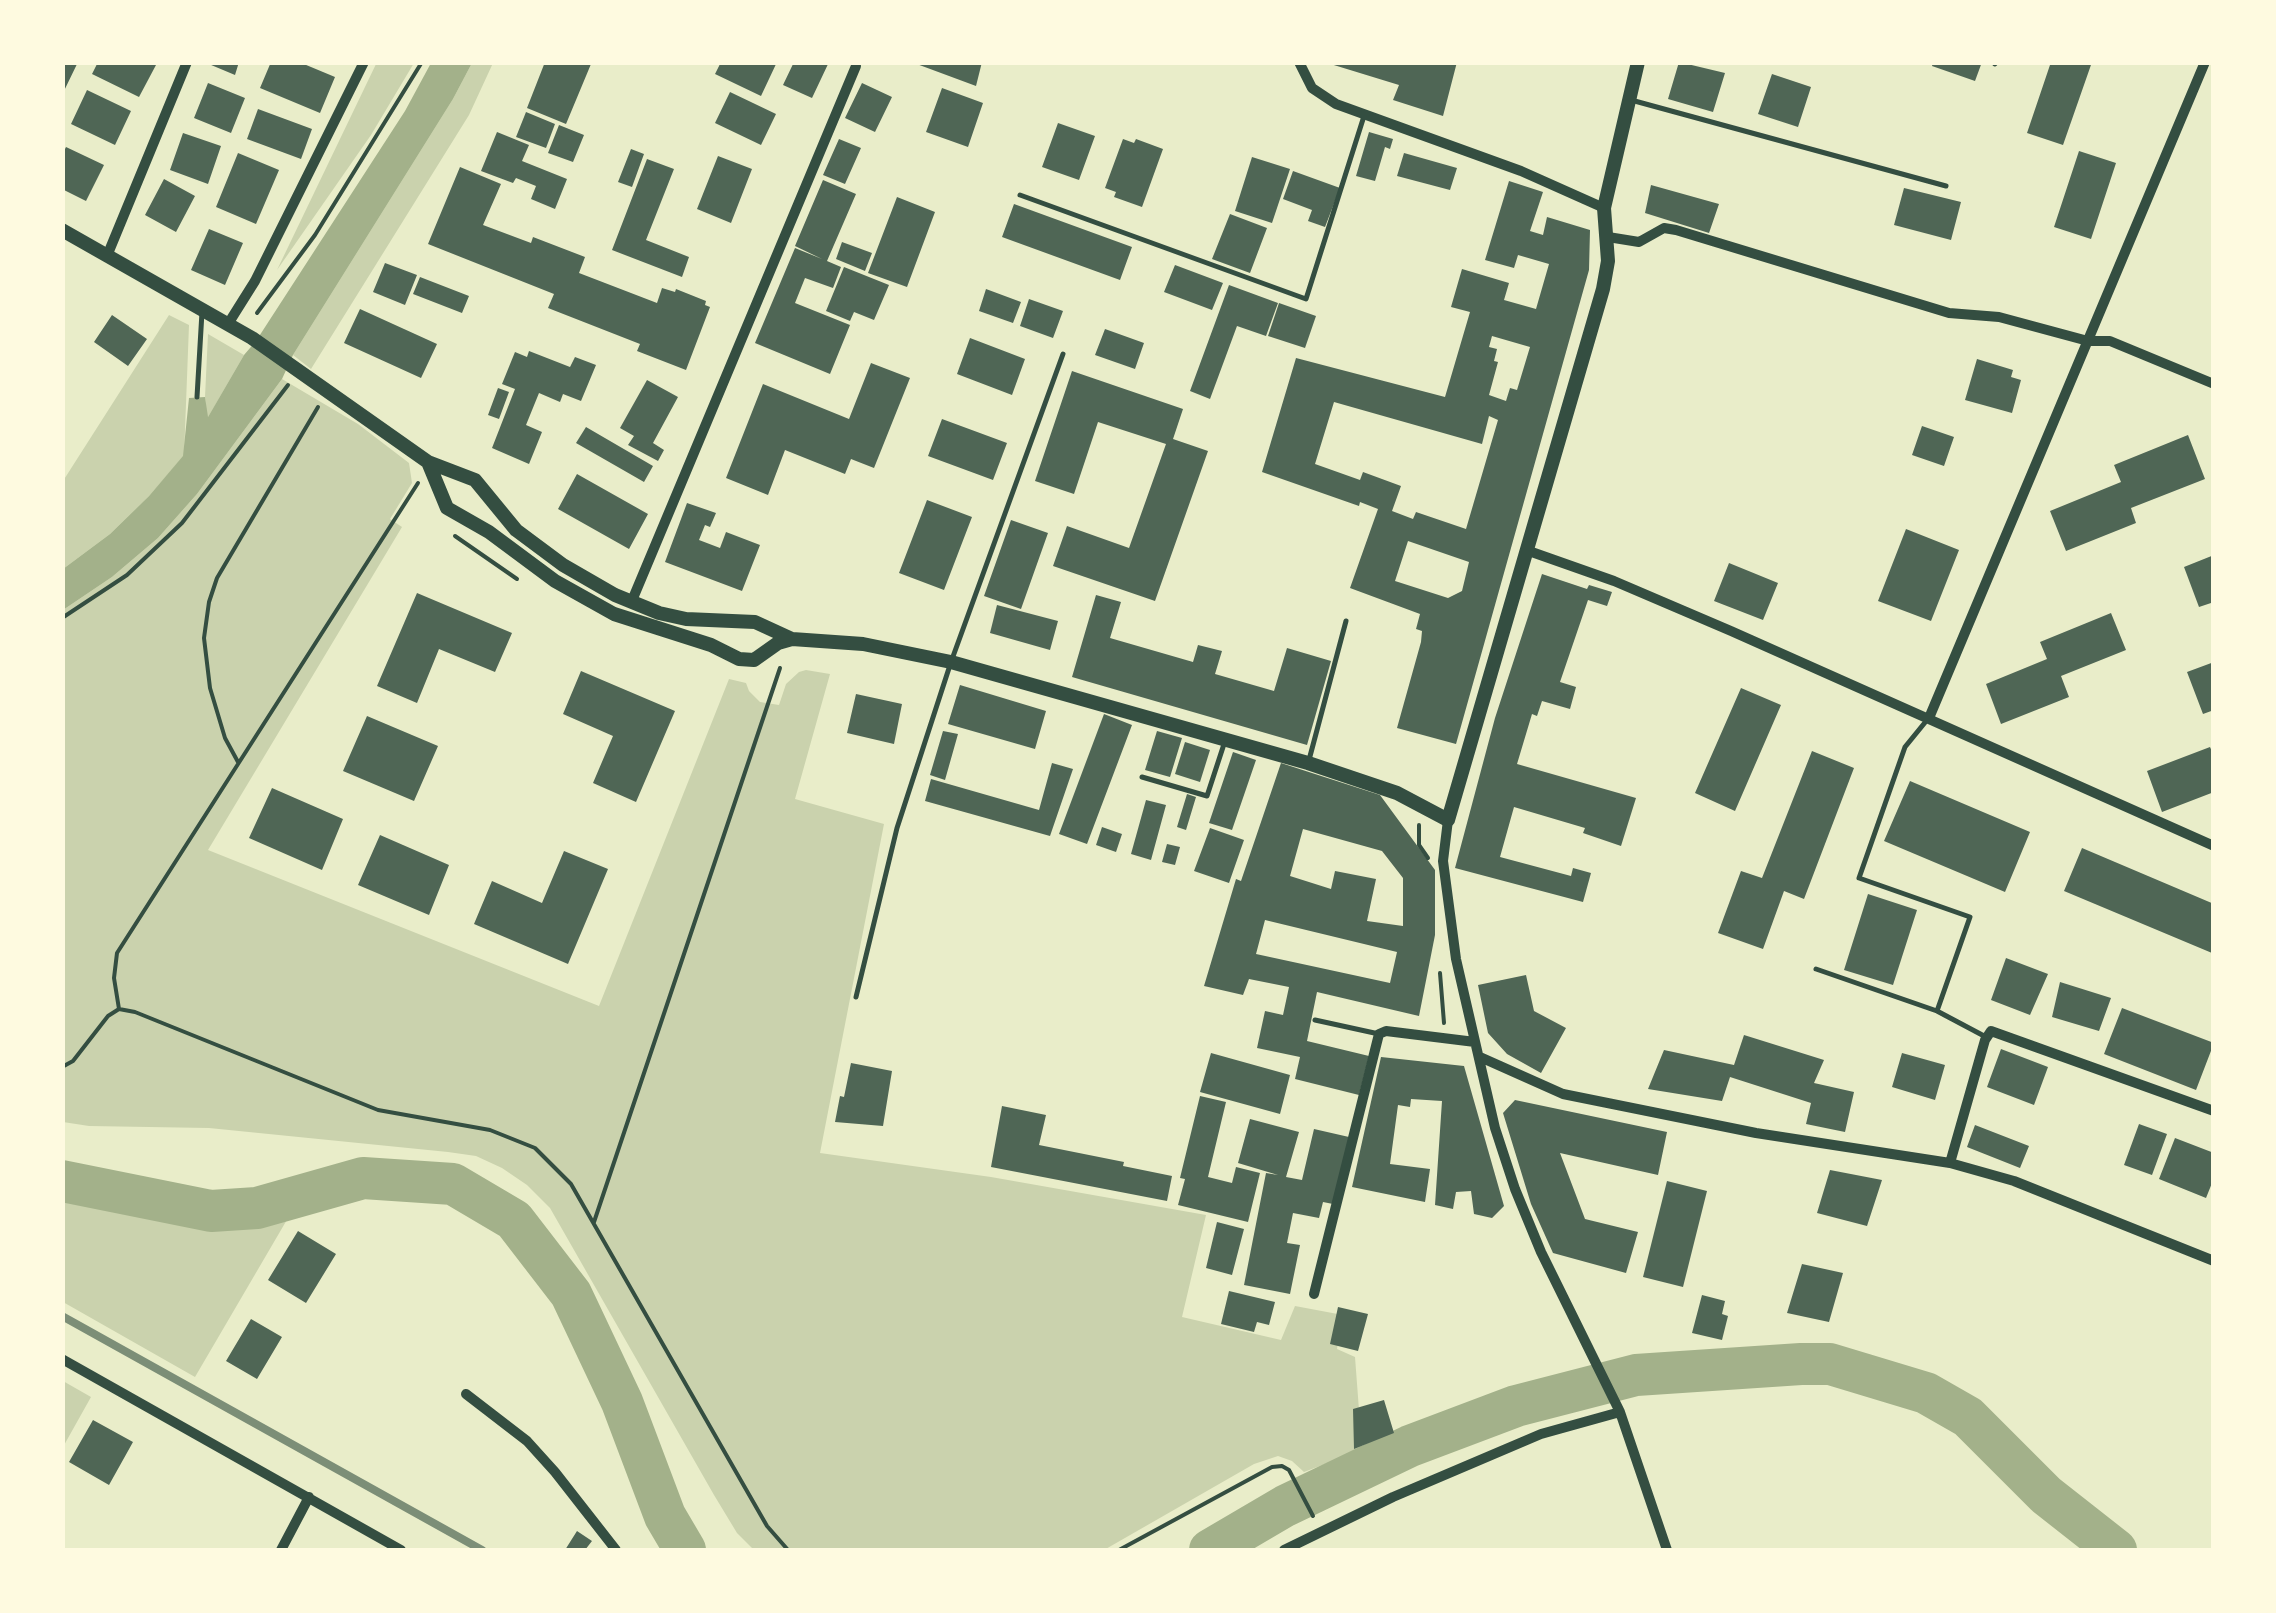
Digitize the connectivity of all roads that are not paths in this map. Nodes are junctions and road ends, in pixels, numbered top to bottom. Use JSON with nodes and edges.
{"nodes":[{"id":1,"x":187,"y":62,"type":"edge"},
{"id":2,"x":364,"y":62,"type":"edge"},
{"id":3,"x":1298,"y":62,"type":"edge"},
{"id":4,"x":1638,"y":62,"type":"edge"},
{"id":5,"x":2205,"y":62,"type":"edge"},
{"id":6,"x":856,"y":66,"type":"dead end"},
{"id":7,"x":1628,"y":99,"type":"junction"},
{"id":8,"x":1365,"y":113,"type":"junction"},
{"id":9,"x":1946,"y":186,"type":"dead end"},
{"id":10,"x":1020,"y":195,"type":"dead end"},
{"id":11,"x":1604,"y":208,"type":"junction"},
{"id":12,"x":62,"y":230,"type":"edge"},
{"id":13,"x":1608,"y":237,"type":"junction"},
{"id":14,"x":107,"y":256,"type":"junction"},
{"id":15,"x":202,"y":309,"type":"junction"},
{"id":16,"x":228,"y":324,"type":"junction"},
{"id":17,"x":2088,"y":341,"type":"junction"},
{"id":18,"x":1063,"y":354,"type":"dead end"},
{"id":19,"x":2214,"y":384,"type":"edge"},
{"id":20,"x":197,"y":397,"type":"dead end"},
{"id":21,"x":428,"y":462,"type":"junction"},
{"id":22,"x":1526,"y":550,"type":"junction"},
{"id":23,"x":632,"y":603,"type":"junction"},
{"id":24,"x":1346,"y":622,"type":"dead end"},
{"id":25,"x":792,"y":640,"type":"junction"},
{"id":26,"x":952,"y":662,"type":"junction"},
{"id":27,"x":1929,"y":718,"type":"junction"},
{"id":28,"x":1226,"y":739,"type":"junction"},
{"id":29,"x":1308,"y":763,"type":"junction"},
{"id":30,"x":1142,"y":777,"type":"dead end"},
{"id":31,"x":1448,"y":820,"type":"junction"},
{"id":32,"x":2214,"y":846,"type":"edge"},
{"id":33,"x":1816,"y":969,"type":"dead end"},
{"id":34,"x":856,"y":997,"type":"dead end"},
{"id":35,"x":1936,"y":1011,"type":"junction"},
{"id":36,"x":1315,"y":1020,"type":"dead end"},
{"id":37,"x":1382,"y":1033,"type":"junction"},
{"id":38,"x":1986,"y":1037,"type":"junction"},
{"id":39,"x":1475,"y":1042,"type":"junction"},
{"id":40,"x":1480,"y":1058,"type":"junction"},
{"id":41,"x":2214,"y":1111,"type":"edge"},
{"id":42,"x":1950,"y":1164,"type":"junction"},
{"id":43,"x":2214,"y":1261,"type":"edge"},
{"id":44,"x":1314,"y":1294,"type":"dead end"},
{"id":45,"x":62,"y":1359,"type":"edge"},
{"id":46,"x":466,"y":1394,"type":"dead end"},
{"id":47,"x":1620,"y":1412,"type":"junction"},
{"id":48,"x":308,"y":1497,"type":"junction"},
{"id":49,"x":281,"y":1550,"type":"edge"},
{"id":50,"x":401,"y":1550,"type":"edge"},
{"id":51,"x":616,"y":1550,"type":"edge"},
{"id":52,"x":1284,"y":1550,"type":"edge"},
{"id":53,"x":1667,"y":1550,"type":"edge"}],
"edges":[{"from":1,"to":14,"type":"street"},
{"from":2,"to":16,"type":"street"},
{"from":3,"to":8,"type":"street"},
{"from":4,"to":7,"type":"street"},
{"from":5,"to":17,"type":"street"},
{"from":6,"to":23,"type":"street"},
{"from":7,"to":9,"type":"lane"},
{"from":7,"to":11,"type":"street"},
{"from":8,"to":10,"type":"lane"},
{"from":8,"to":11,"type":"street"},
{"from":11,"to":13,"type":"street"},
{"from":12,"to":14,"type":"street"},
{"from":13,"to":17,"type":"street"},
{"from":13,"to":22,"type":"street"},
{"from":14,"to":15,"type":"street"},
{"from":15,"to":16,"type":"street"},
{"from":15,"to":20,"type":"lane"},
{"from":16,"to":21,"type":"street"},
{"from":17,"to":19,"type":"street"},
{"from":17,"to":27,"type":"street"},
{"from":18,"to":26,"type":"lane"},
{"from":21,"to":23,"type":"street"},
{"from":21,"to":25,"type":"street"},
{"from":22,"to":27,"type":"street"},
{"from":22,"to":31,"type":"street"},
{"from":23,"to":25,"type":"street"},
{"from":24,"to":29,"type":"lane"},
{"from":25,"to":26,"type":"street"},
{"from":26,"to":28,"type":"street"},
{"from":26,"to":34,"type":"lane"},
{"from":27,"to":32,"type":"street"},
{"from":27,"to":35,"type":"lane"},
{"from":28,"to":29,"type":"street"},
{"from":28,"to":30,"type":"lane"},
{"from":29,"to":31,"type":"street"},
{"from":31,"to":39,"type":"street"},
{"from":33,"to":35,"type":"lane"},
{"from":35,"to":38,"type":"lane"},
{"from":36,"to":37,"type":"lane"},
{"from":37,"to":39,"type":"street"},
{"from":37,"to":44,"type":"street"},
{"from":38,"to":41,"type":"street"},
{"from":38,"to":42,"type":"street"},
{"from":39,"to":40,"type":"street"},
{"from":40,"to":42,"type":"street"},
{"from":40,"to":47,"type":"street"},
{"from":42,"to":43,"type":"street"},
{"from":45,"to":48,"type":"street"},
{"from":46,"to":51,"type":"street"},
{"from":47,"to":52,"type":"street"},
{"from":47,"to":53,"type":"street"},
{"from":48,"to":49,"type":"street"},
{"from":48,"to":50,"type":"street"}]}
